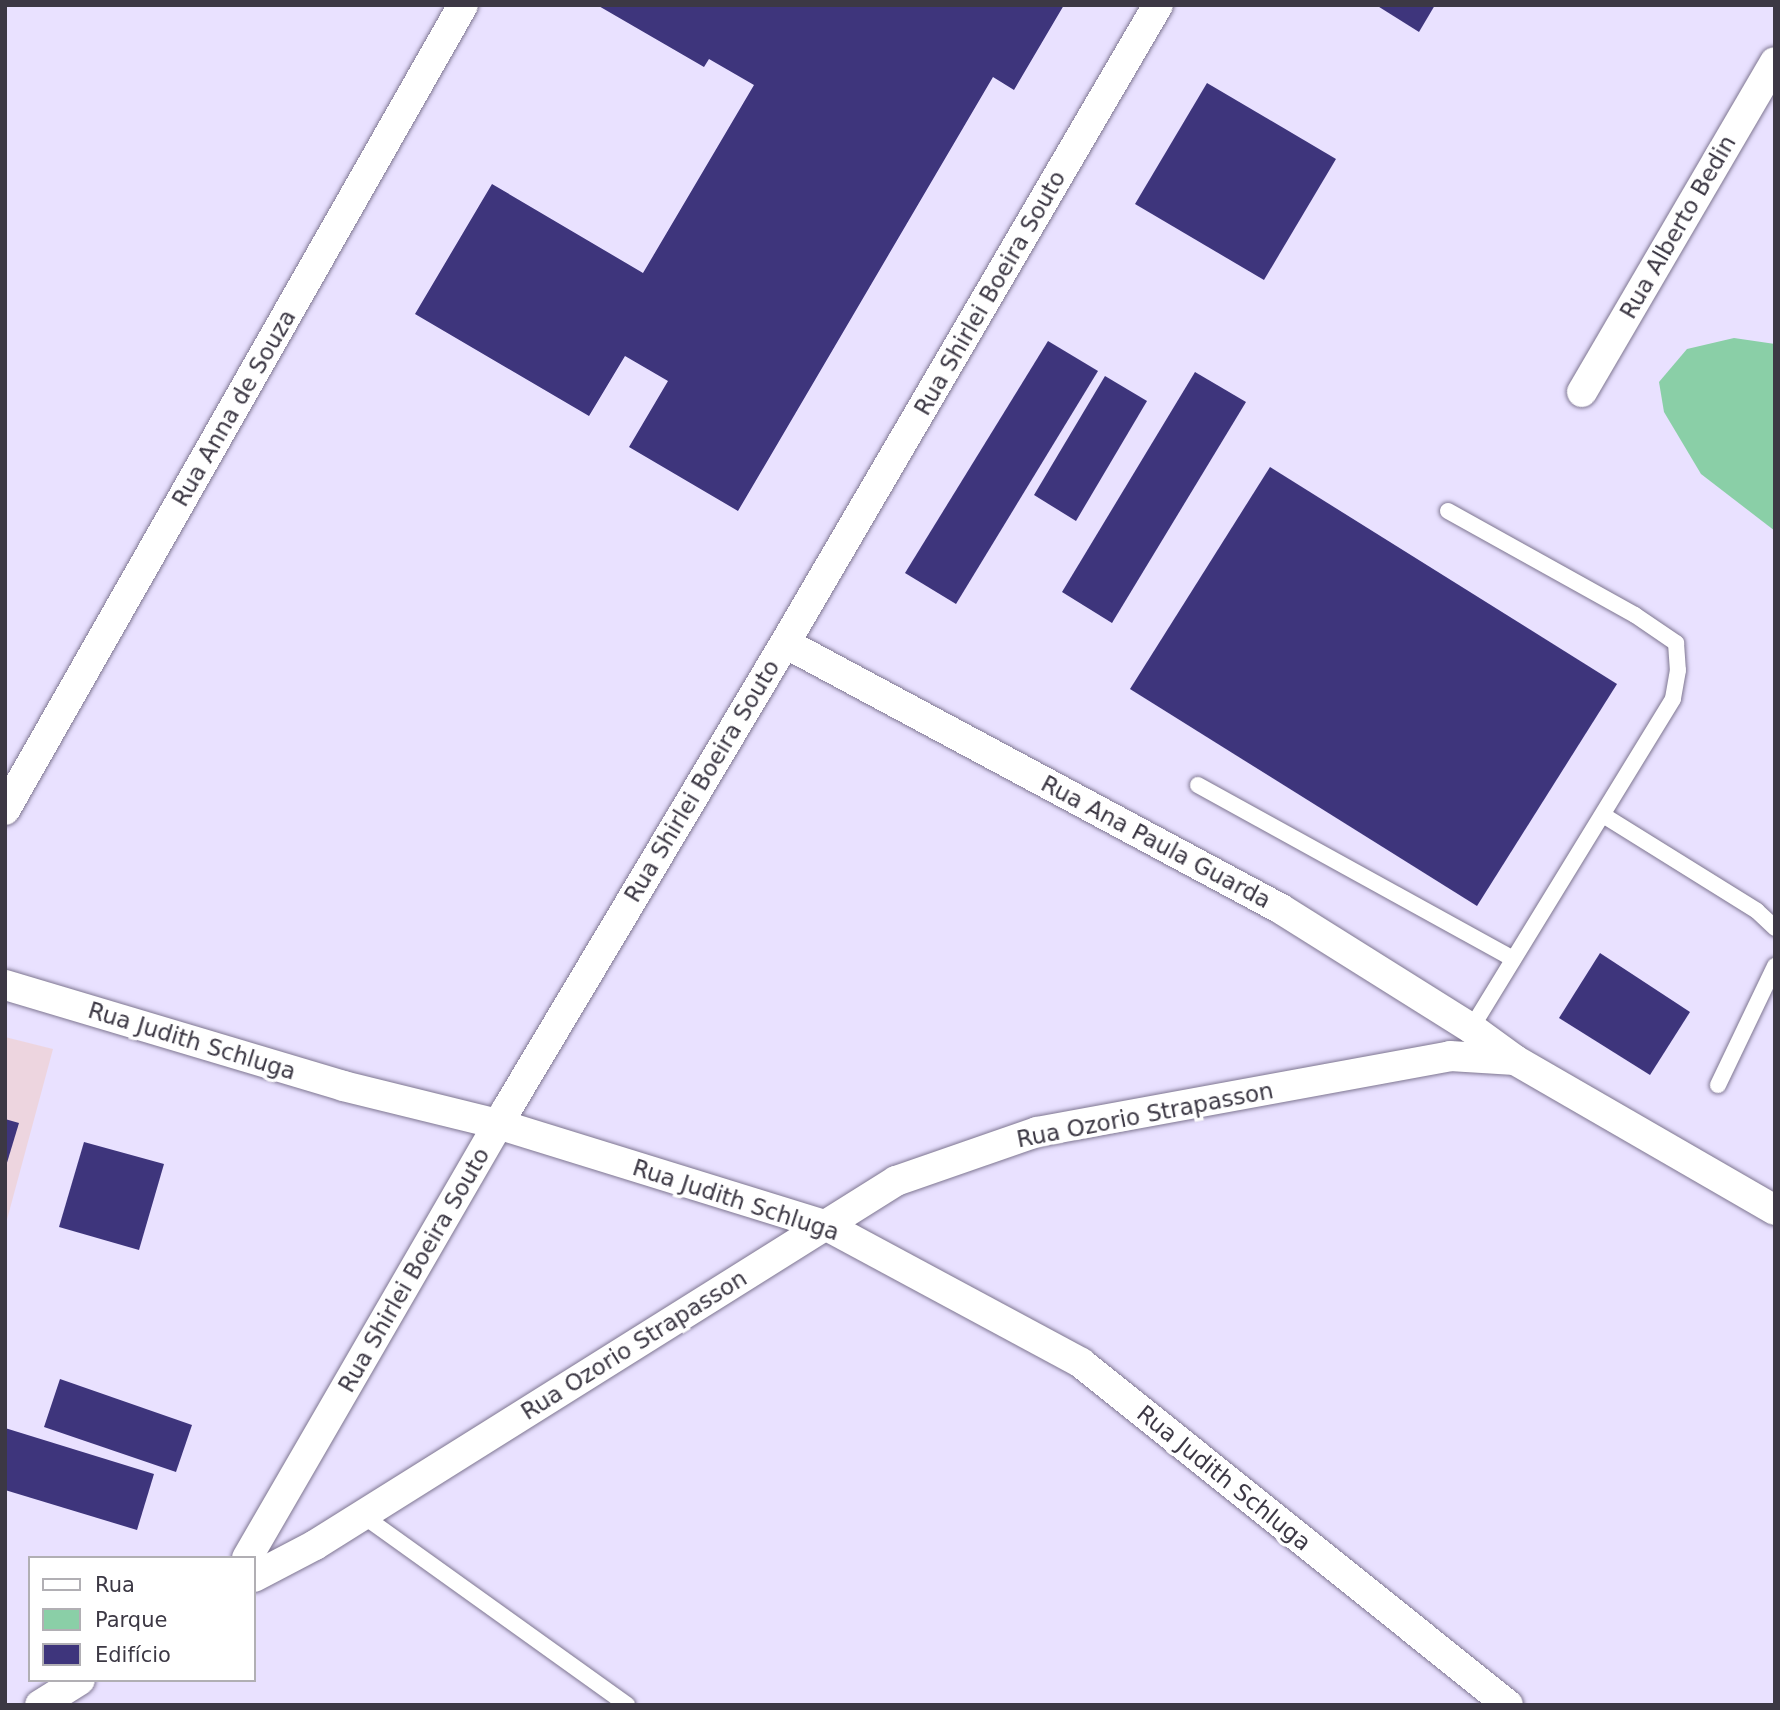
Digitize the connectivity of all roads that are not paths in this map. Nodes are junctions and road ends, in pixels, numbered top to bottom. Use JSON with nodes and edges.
{"nodes":[{"id":1,"x":463,"y":5,"type":"edge"},
{"id":2,"x":1158,"y":5,"type":"edge"},
{"id":3,"x":1775,"y":62,"type":"edge"},
{"id":4,"x":1581,"y":392,"type":"dead end"},
{"id":5,"x":1448,"y":510,"type":"dead end"},
{"id":6,"x":785,"y":642,"type":"junction"},
{"id":7,"x":1198,"y":785,"type":"dead end"},
{"id":8,"x":5,"y":810,"type":"edge"},
{"id":9,"x":1603,"y":815,"type":"junction"},
{"id":10,"x":1775,"y":928,"type":"edge"},
{"id":11,"x":1513,"y":959,"type":"junction"},
{"id":12,"x":1775,"y":967,"type":"edge"},
{"id":13,"x":5,"y":985,"type":"edge"},
{"id":14,"x":1471,"y":1028,"type":"junction"},
{"id":15,"x":1515,"y":1060,"type":"junction"},
{"id":16,"x":1718,"y":1085,"type":"dead end"},
{"id":17,"x":498,"y":1124,"type":"junction"},
{"id":18,"x":1775,"y":1210,"type":"edge"},
{"id":19,"x":825,"y":1225,"type":"junction"},
{"id":20,"x":362,"y":1515,"type":"junction"},
{"id":21,"x":248,"y":1556,"type":"edge"},
{"id":22,"x":256,"y":1576,"type":"edge"},
{"id":23,"x":77,"y":1682,"type":"edge"},
{"id":24,"x":40,"y":1705,"type":"edge"},
{"id":25,"x":627,"y":1705,"type":"edge"},
{"id":26,"x":1508,"y":1705,"type":"edge"}],
"edges":[{"from":1,"to":8,"type":"street","name":"Rua Anna de Souza"},
{"from":2,"to":6,"type":"street","name":"Rua Shirlei Boeira Souto"},
{"from":3,"to":4,"type":"street","name":"Rua Alberto Bedin"},
{"from":5,"to":9,"type":"lane"},
{"from":6,"to":14,"type":"street","name":"Rua Ana Paula Guarda"},
{"from":6,"to":17,"type":"street","name":"Rua Shirlei Boeira Souto"},
{"from":7,"to":11,"type":"lane"},
{"from":9,"to":10,"type":"lane"},
{"from":9,"to":11,"type":"lane"},
{"from":11,"to":14,"type":"lane"},
{"from":12,"to":16,"type":"lane"},
{"from":13,"to":17,"type":"street","name":"Rua Judith Schluga"},
{"from":14,"to":15,"type":"street","name":"Rua Ana Paula Guarda"},
{"from":15,"to":18,"type":"street","name":"Rua Ozorio Strapasson"},
{"from":15,"to":19,"type":"street","name":"Rua Ozorio Strapasson"},
{"from":17,"to":19,"type":"street","name":"Rua Judith Schluga"},
{"from":17,"to":21,"type":"street","name":"Rua Shirlei Boeira Souto"},
{"from":19,"to":20,"type":"street","name":"Rua Ozorio Strapasson"},
{"from":19,"to":26,"type":"street","name":"Rua Judith Schluga"},
{"from":20,"to":22,"type":"street","name":"Rua Ozorio Strapasson"},
{"from":20,"to":25,"type":"lane"},
{"from":23,"to":24,"type":"street"}]}
